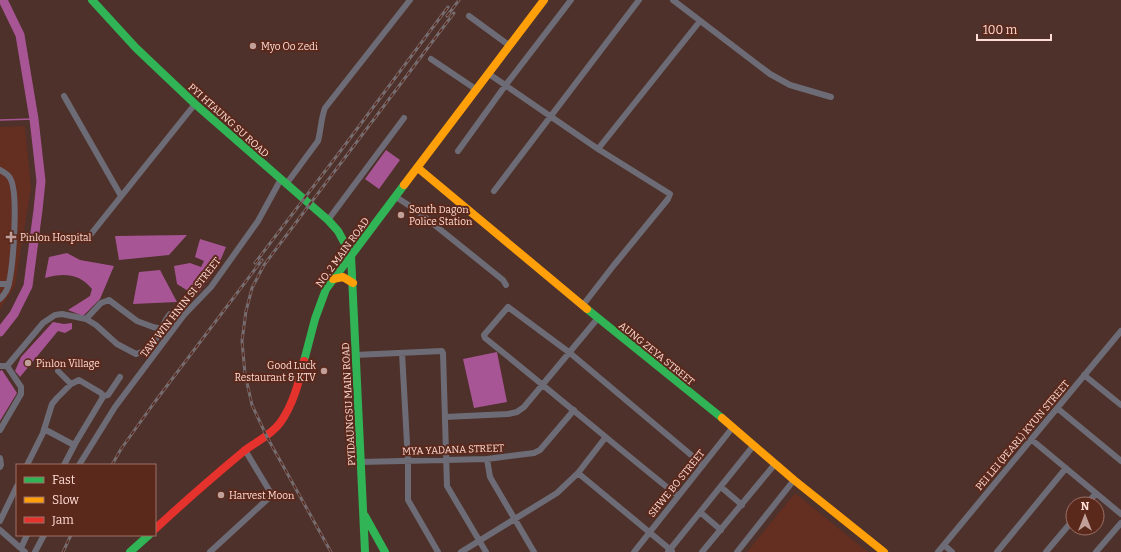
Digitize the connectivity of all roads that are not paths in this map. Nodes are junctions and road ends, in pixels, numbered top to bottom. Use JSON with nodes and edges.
{"nodes":[{"id":1,"x":92,"y":0,"type":"edge"},
{"id":2,"x":410,"y":0,"type":"edge"},
{"id":3,"x":544,"y":0,"type":"edge"},
{"id":4,"x":570,"y":0,"type":"edge"},
{"id":5,"x":639,"y":0,"type":"edge"},
{"id":6,"x":673,"y":0,"type":"edge"},
{"id":7,"x":469,"y":16,"type":"dead end"},
{"id":8,"x":700,"y":21,"type":"junction"},
{"id":9,"x":510,"y":46,"type":"junction"},
{"id":10,"x":431,"y":59,"type":"dead end"},
{"id":11,"x":489,"y":74,"type":"junction"},
{"id":12,"x":505,"y":86,"type":"junction"},
{"id":13,"x":477,"y":90,"type":"junction"},
{"id":14,"x":64,"y":96,"type":"dead end"},
{"id":15,"x":831,"y":97,"type":"dead end"},
{"id":16,"x":195,"y":104,"type":"junction"},
{"id":17,"x":550,"y":116,"type":"junction"},
{"id":18,"x":404,"y":118,"type":"dead end"},
{"id":19,"x":598,"y":149,"type":"junction"},
{"id":20,"x":458,"y":151,"type":"dead end"},
{"id":21,"x":418,"y":168,"type":"junction"},
{"id":22,"x":0,"y":170,"type":"edge"},
{"id":23,"x":284,"y":181,"type":"junction"},
{"id":24,"x":494,"y":191,"type":"dead end"},
{"id":25,"x":122,"y":196,"type":"junction"},
{"id":26,"x":396,"y":197,"type":"junction"},
{"id":27,"x":328,"y":220,"type":"junction"},
{"id":28,"x":87,"y":239,"type":"dead end"},
{"id":29,"x":351,"y":255,"type":"junction"},
{"id":30,"x":333,"y":279,"type":"junction"},
{"id":31,"x":353,"y":283,"type":"junction"},
{"id":32,"x":0,"y":284,"type":"edge"},
{"id":33,"x":9,"y":284,"type":"junction"},
{"id":34,"x":506,"y":285,"type":"dead end"},
{"id":35,"x":0,"y":299,"type":"edge"},
{"id":36,"x":583,"y":305,"type":"junction"},
{"id":37,"x":184,"y":316,"type":"junction"},
{"id":38,"x":598,"y":318,"type":"junction"},
{"id":39,"x":86,"y":319,"type":"junction"},
{"id":40,"x":162,"y":329,"type":"junction"},
{"id":41,"x":1121,"y":331,"type":"edge"},
{"id":42,"x":402,"y":353,"type":"junction"},
{"id":43,"x":570,"y":353,"type":"junction"},
{"id":44,"x":355,"y":355,"type":"junction"},
{"id":45,"x":3,"y":366,"type":"edge"},
{"id":46,"x":58,"y":372,"type":"dead end"},
{"id":47,"x":1084,"y":375,"type":"junction"},
{"id":48,"x":120,"y":377,"type":"dead end"},
{"id":49,"x":71,"y":384,"type":"junction"},
{"id":50,"x":544,"y":385,"type":"junction"},
{"id":51,"x":103,"y":396,"type":"junction"},
{"id":52,"x":1120,"y":402,"type":"edge"},
{"id":53,"x":1058,"y":408,"type":"junction"},
{"id":54,"x":574,"y":410,"type":"junction"},
{"id":55,"x":445,"y":417,"type":"junction"},
{"id":56,"x":733,"y":427,"type":"junction"},
{"id":57,"x":44,"y":429,"type":"junction"},
{"id":58,"x":0,"y":430,"type":"edge"},
{"id":59,"x":605,"y":438,"type":"junction"},
{"id":60,"x":1032,"y":440,"type":"junction"},
{"id":61,"x":74,"y":445,"type":"junction"},
{"id":62,"x":754,"y":445,"type":"junction"},
{"id":63,"x":245,"y":450,"type":"junction"},
{"id":64,"x":0,"y":458,"type":"edge"},
{"id":65,"x":487,"y":459,"type":"junction"},
{"id":66,"x":446,"y":460,"type":"junction"},
{"id":67,"x":408,"y":461,"type":"junction"},
{"id":68,"x":1121,"y":461,"type":"edge"},
{"id":69,"x":360,"y":462,"type":"junction"},
{"id":70,"x":27,"y":464,"type":"edge"},
{"id":71,"x":64,"y":464,"type":"edge"},
{"id":72,"x":80,"y":464,"type":"edge"},
{"id":73,"x":775,"y":464,"type":"junction"},
{"id":74,"x":703,"y":465,"type":"junction"},
{"id":75,"x":0,"y":468,"type":"edge"},
{"id":76,"x":1066,"y":468,"type":"junction"},
{"id":77,"x":578,"y":473,"type":"junction"},
{"id":78,"x":794,"y":480,"type":"junction"},
{"id":79,"x":721,"y":487,"type":"junction"},
{"id":80,"x":16,"y":488,"type":"edge"},
{"id":81,"x":1096,"y":493,"type":"junction"},
{"id":82,"x":678,"y":496,"type":"junction"},
{"id":83,"x":1094,"y":496,"type":"edge"},
{"id":84,"x":742,"y":505,"type":"junction"},
{"id":85,"x":700,"y":512,"type":"junction"},
{"id":86,"x":1121,"y":514,"type":"edge"},
{"id":87,"x":364,"y":515,"type":"junction"},
{"id":88,"x":514,"y":520,"type":"junction"},
{"id":89,"x":0,"y":522,"type":"edge"},
{"id":90,"x":1121,"y":523,"type":"edge"},
{"id":91,"x":156,"y":528,"type":"edge"},
{"id":92,"x":1065,"y":529,"type":"edge"},
{"id":93,"x":0,"y":530,"type":"edge"},
{"id":94,"x":721,"y":530,"type":"junction"},
{"id":95,"x":650,"y":532,"type":"junction"},
{"id":96,"x":27,"y":536,"type":"edge"},
{"id":97,"x":43,"y":536,"type":"edge"},
{"id":98,"x":148,"y":536,"type":"edge"},
{"id":99,"x":479,"y":540,"type":"junction"},
{"id":100,"x":944,"y":545,"type":"junction"},
{"id":101,"x":23,"y":550,"type":"edge"},
{"id":102,"x":213,"y":551,"type":"edge"},
{"id":103,"x":671,"y":551,"type":"edge"},
{"id":104,"x":35,"y":552,"type":"edge"},
{"id":105,"x":130,"y":552,"type":"edge"},
{"id":106,"x":365,"y":552,"type":"edge"},
{"id":107,"x":385,"y":552,"type":"edge"},
{"id":108,"x":438,"y":552,"type":"edge"},
{"id":109,"x":461,"y":552,"type":"edge"},
{"id":110,"x":486,"y":552,"type":"edge"},
{"id":111,"x":534,"y":552,"type":"edge"},
{"id":112,"x":634,"y":552,"type":"edge"},
{"id":113,"x":702,"y":552,"type":"edge"},
{"id":114,"x":737,"y":552,"type":"edge"},
{"id":115,"x":884,"y":552,"type":"edge"},
{"id":116,"x":938,"y":552,"type":"edge"},
{"id":117,"x":952,"y":552,"type":"edge"},
{"id":118,"x":997,"y":552,"type":"edge"},
{"id":119,"x":1046,"y":552,"type":"edge"},
{"id":120,"x":1096,"y":552,"type":"edge"}],
"edges":[{"from":1,"to":16,"type":"main road","name":"PYI HTAUNG SU ROAD"},
{"from":2,"to":23,"type":"street","name":"TAW WIN HNIN SI STREET"},
{"from":3,"to":9,"type":"main road","name":"NO. 2 MAIN ROAD"},
{"from":4,"to":12,"type":"street"},
{"from":5,"to":17,"type":"street"},
{"from":6,"to":8,"type":"street"},
{"from":7,"to":9,"type":"street"},
{"from":8,"to":15,"type":"street"},
{"from":8,"to":19,"type":"street"},
{"from":9,"to":11,"type":"main road","name":"NO. 2 MAIN ROAD"},
{"from":10,"to":13,"type":"street"},
{"from":11,"to":12,"type":"street"},
{"from":11,"to":13,"type":"main road","name":"NO. 2 MAIN ROAD"},
{"from":12,"to":17,"type":"street"},
{"from":12,"to":20,"type":"street"},
{"from":13,"to":21,"type":"main road","name":"NO. 2 MAIN ROAD"},
{"from":14,"to":25,"type":"street"},
{"from":16,"to":23,"type":"main road","name":"PYI HTAUNG SU ROAD"},
{"from":16,"to":25,"type":"street"},
{"from":17,"to":19,"type":"street"},
{"from":17,"to":24,"type":"street"},
{"from":18,"to":27,"type":"street"},
{"from":19,"to":36,"type":"street"},
{"from":21,"to":26,"type":"main road","name":"NO. 2 MAIN ROAD"},
{"from":21,"to":36,"type":"main road","name":"AUNG ZEYA STREET"},
{"from":22,"to":33,"type":"street"},
{"from":23,"to":27,"type":"main road","name":"PYI HTAUNG SU ROAD"},
{"from":23,"to":37,"type":"street","name":"TAW WIN HNIN SI STREET"},
{"from":25,"to":28,"type":"street"},
{"from":26,"to":29,"type":"main road","name":"NO. 2 MAIN ROAD"},
{"from":26,"to":34,"type":"street"},
{"from":27,"to":29,"type":"main road","name":"PYI HTAUNG SU ROAD"},
{"from":29,"to":30,"type":"main road","name":"NO. 2 MAIN ROAD"},
{"from":29,"to":31,"type":"main road","name":"PYIDAUNGSU MAIN ROAD"},
{"from":30,"to":31,"type":"main road"},
{"from":30,"to":63,"type":"main road","name":"NO. 2 MAIN ROAD"},
{"from":31,"to":44,"type":"main road","name":"PYIDAUNGSU MAIN ROAD"},
{"from":32,"to":33,"type":"street"},
{"from":33,"to":35,"type":"street"},
{"from":36,"to":38,"type":"main road","name":"AUNG ZEYA STREET"},
{"from":37,"to":40,"type":"street"},
{"from":37,"to":72,"type":"street","name":"TAW WIN HNIN SI STREET"},
{"from":38,"to":43,"type":"street"},
{"from":38,"to":56,"type":"main road","name":"AUNG ZEYA STREET"},
{"from":39,"to":40,"type":"street"},
{"from":39,"to":40,"type":"street"},
{"from":39,"to":45,"type":"street"},
{"from":41,"to":47,"type":"street","name":"PEI LEI (PEARL) KYUN STREET"},
{"from":42,"to":44,"type":"street"},
{"from":42,"to":55,"type":"street"},
{"from":42,"to":67,"type":"street"},
{"from":43,"to":50,"type":"street"},
{"from":43,"to":50,"type":"street"},
{"from":43,"to":74,"type":"street"},
{"from":44,"to":69,"type":"main road","name":"PYIDAUNGSU MAIN ROAD"},
{"from":45,"to":58,"type":"street"},
{"from":46,"to":49,"type":"street"},
{"from":47,"to":52,"type":"street"},
{"from":47,"to":53,"type":"street","name":"PEI LEI (PEARL) KYUN STREET"},
{"from":48,"to":51,"type":"street"},
{"from":49,"to":51,"type":"street"},
{"from":49,"to":57,"type":"street"},
{"from":50,"to":54,"type":"street"},
{"from":50,"to":55,"type":"street"},
{"from":51,"to":61,"type":"street"},
{"from":53,"to":60,"type":"street","name":"PEI LEI (PEARL) KYUN STREET"},
{"from":53,"to":68,"type":"street"},
{"from":54,"to":59,"type":"street"},
{"from":54,"to":65,"type":"street","name":"MYA YADANA STREET"},
{"from":55,"to":66,"type":"street"},
{"from":56,"to":62,"type":"main road","name":"AUNG ZEYA STREET"},
{"from":56,"to":74,"type":"street","name":"SHWE BO STREET"},
{"from":57,"to":61,"type":"street"},
{"from":57,"to":70,"type":"street"},
{"from":59,"to":77,"type":"street"},
{"from":59,"to":82,"type":"street"},
{"from":60,"to":76,"type":"street"},
{"from":60,"to":100,"type":"street","name":"PEI LEI (PEARL) KYUN STREET"},
{"from":61,"to":71,"type":"street"},
{"from":62,"to":73,"type":"main road","name":"AUNG ZEYA STREET"},
{"from":62,"to":79,"type":"street"},
{"from":63,"to":91,"type":"main road","name":"NO. 2 MAIN ROAD"},
{"from":63,"to":102,"type":"street"},
{"from":64,"to":75,"type":"street"},
{"from":65,"to":66,"type":"street","name":"MYA YADANA STREET"},
{"from":65,"to":88,"type":"street"},
{"from":66,"to":67,"type":"street","name":"MYA YADANA STREET"},
{"from":66,"to":99,"type":"street"},
{"from":67,"to":69,"type":"street","name":"MYA YADANA STREET"},
{"from":67,"to":108,"type":"street"},
{"from":69,"to":87,"type":"main road","name":"PYIDAUNGSU MAIN ROAD"},
{"from":73,"to":78,"type":"main road","name":"AUNG ZEYA STREET"},
{"from":73,"to":84,"type":"street"},
{"from":74,"to":82,"type":"street","name":"SHWE BO STREET"},
{"from":76,"to":81,"type":"street"},
{"from":76,"to":118,"type":"street"},
{"from":77,"to":88,"type":"street"},
{"from":77,"to":95,"type":"street"},
{"from":78,"to":114,"type":"street"},
{"from":78,"to":115,"type":"main road","name":"AUNG ZEYA STREET"},
{"from":79,"to":84,"type":"street"},
{"from":79,"to":85,"type":"street"},
{"from":80,"to":89,"type":"street"},
{"from":81,"to":83,"type":"street"},
{"from":81,"to":86,"type":"street"},
{"from":82,"to":95,"type":"street","name":"SHWE BO STREET"},
{"from":84,"to":94,"type":"street"},
{"from":85,"to":94,"type":"street"},
{"from":85,"to":103,"type":"street"},
{"from":87,"to":106,"type":"main road","name":"PYIDAUNGSU MAIN ROAD"},
{"from":87,"to":107,"type":"main road"},
{"from":88,"to":99,"type":"street"},
{"from":88,"to":111,"type":"street"},
{"from":90,"to":120,"type":"street"},
{"from":92,"to":119,"type":"street"},
{"from":93,"to":101,"type":"street"},
{"from":94,"to":113,"type":"street"},
{"from":95,"to":103,"type":"street"},
{"from":95,"to":112,"type":"street","name":"SHWE BO STREET"},
{"from":96,"to":101,"type":"street"},
{"from":97,"to":104,"type":"street"},
{"from":98,"to":105,"type":"main road"},
{"from":99,"to":109,"type":"street"},
{"from":99,"to":110,"type":"street"},
{"from":100,"to":116,"type":"street","name":"PEI LEI (PEARL) KYUN STREET"},
{"from":100,"to":117,"type":"street"}]}
